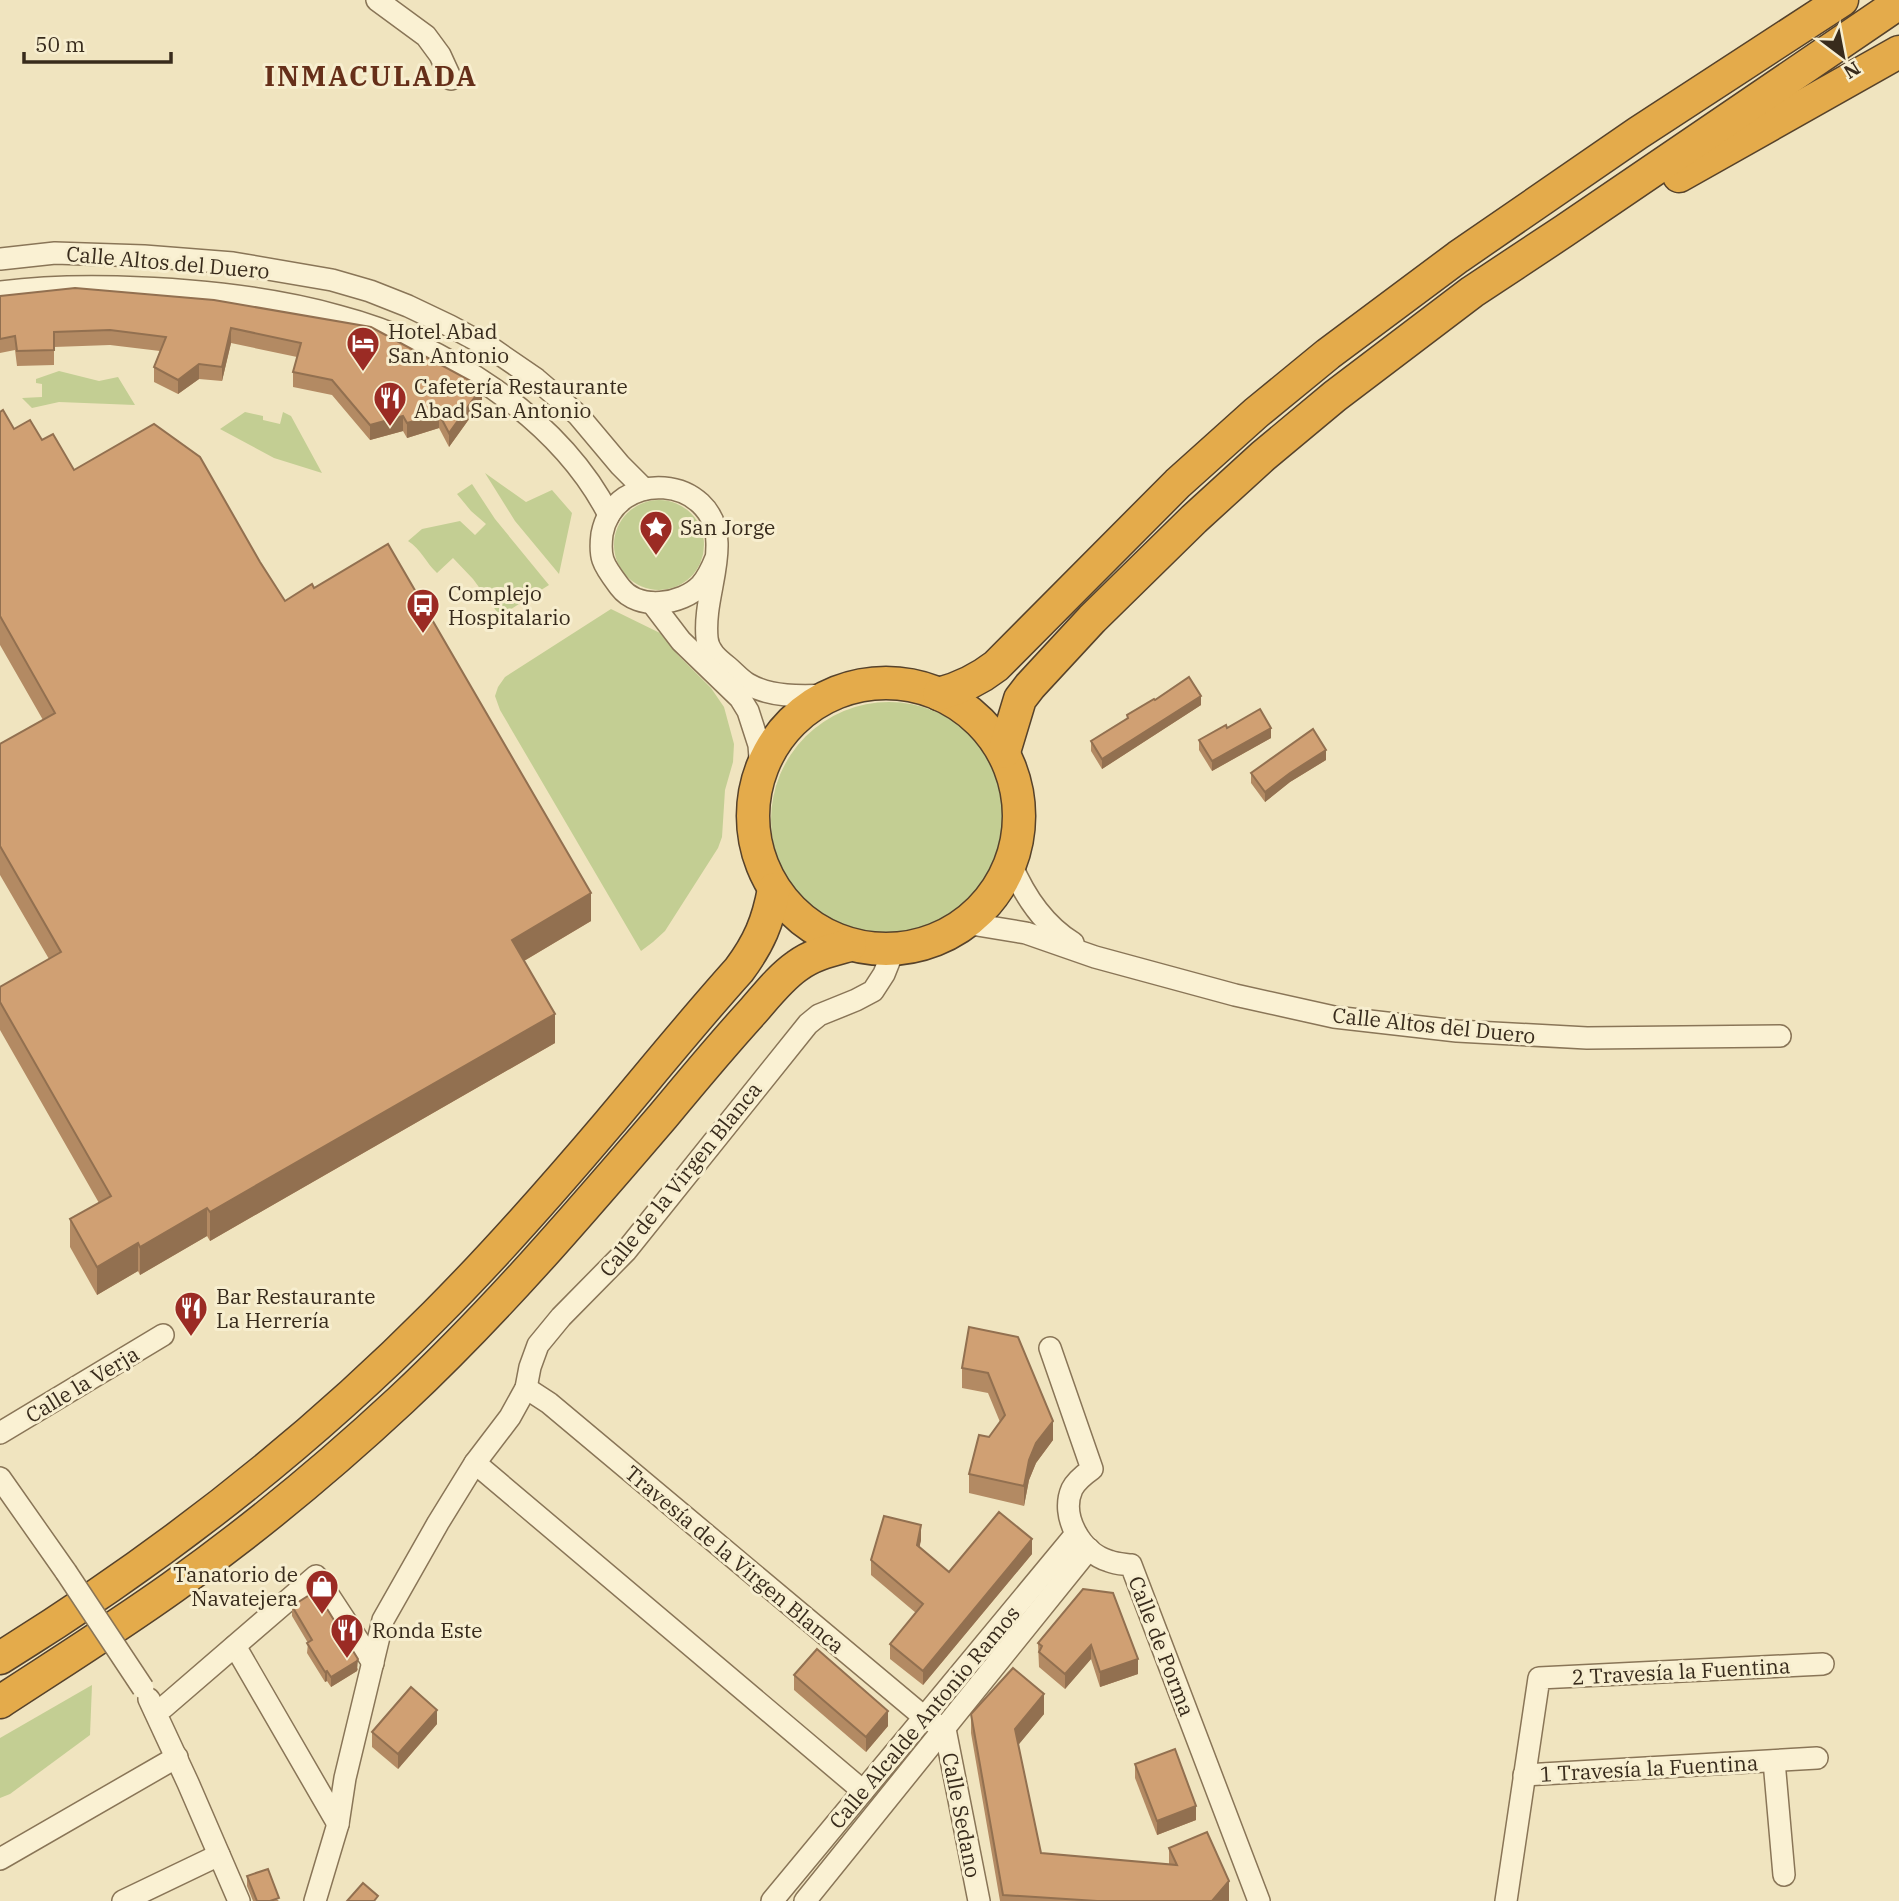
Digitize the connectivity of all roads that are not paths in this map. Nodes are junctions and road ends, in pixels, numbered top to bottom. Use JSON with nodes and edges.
{"nodes":[{"id":1,"x":377,"y":0,"type":"edge"},
{"id":2,"x":1830,"y":0,"type":"edge"},
{"id":3,"x":1842,"y":0,"type":"edge"},
{"id":4,"x":1899,"y":3,"type":"edge"},
{"id":5,"x":1808,"y":23,"type":"junction"},
{"id":6,"x":1899,"y":51,"type":"edge"},
{"id":7,"x":451,"y":79,"type":"dead end"},
{"id":8,"x":1564,"y":231,"type":"junction"},
{"id":9,"x":0,"y":259,"type":"edge"},
{"id":10,"x":0,"y":292,"type":"edge"},
{"id":11,"x":644,"y":489,"type":"junction"},
{"id":12,"x":609,"y":515,"type":"junction"},
{"id":13,"x":716,"y":558,"type":"junction"},
{"id":14,"x":653,"y":603,"type":"junction"},
{"id":15,"x":939,"y":694,"type":"junction"},
{"id":16,"x":831,"y":695,"type":"junction"},
{"id":17,"x":1004,"y":752,"type":"junction"},
{"id":18,"x":761,"y":771,"type":"junction"},
{"id":19,"x":1011,"y":864,"type":"junction"},
{"id":20,"x":774,"y":889,"type":"junction"},
{"id":21,"x":965,"y":923,"type":"junction"},
{"id":22,"x":850,"y":944,"type":"junction"},
{"id":23,"x":894,"y":949,"type":"junction"},
{"id":24,"x":1095,"y":957,"type":"junction"},
{"id":25,"x":1780,"y":1036,"type":"dead end"},
{"id":26,"x":163,"y":1335,"type":"dead end"},
{"id":27,"x":1050,"y":1348,"type":"dead end"},
{"id":28,"x":526,"y":1388,"type":"junction"},
{"id":29,"x":0,"y":1433,"type":"edge"},
{"id":30,"x":475,"y":1463,"type":"junction"},
{"id":31,"x":0,"y":1478,"type":"edge"},
{"id":32,"x":1082,"y":1541,"type":"junction"},
{"id":33,"x":235,"y":1646,"type":"junction"},
{"id":34,"x":0,"y":1658,"type":"edge"},
{"id":35,"x":373,"y":1663,"type":"junction"},
{"id":36,"x":1823,"y":1664,"type":"dead end"},
{"id":37,"x":0,"y":1702,"type":"edge"},
{"id":38,"x":155,"y":1711,"type":"junction"},
{"id":39,"x":924,"y":1717,"type":"junction"},
{"id":40,"x":945,"y":1729,"type":"junction"},
{"id":41,"x":177,"y":1757,"type":"junction"},
{"id":42,"x":1817,"y":1758,"type":"dead end"},
{"id":43,"x":1774,"y":1761,"type":"junction"},
{"id":44,"x":1524,"y":1775,"type":"junction"},
{"id":45,"x":863,"y":1791,"type":"junction"},
{"id":46,"x":338,"y":1824,"type":"junction"},
{"id":47,"x":219,"y":1854,"type":"junction"},
{"id":48,"x":0,"y":1859,"type":"edge"},
{"id":49,"x":1784,"y":1875,"type":"dead end"},
{"id":50,"x":123,"y":1901,"type":"edge"},
{"id":51,"x":239,"y":1901,"type":"edge"},
{"id":52,"x":315,"y":1901,"type":"edge"},
{"id":53,"x":772,"y":1901,"type":"edge"},
{"id":54,"x":805,"y":1901,"type":"edge"},
{"id":55,"x":979,"y":1901,"type":"edge"},
{"id":56,"x":1259,"y":1901,"type":"edge"},
{"id":57,"x":1506,"y":1901,"type":"edge"}],
"edges":[{"from":1,"to":7,"type":"street"},
{"from":2,"to":5,"type":"highway"},
{"from":3,"to":5,"type":"highway"},
{"from":4,"to":8,"type":"highway"},
{"from":5,"to":15,"type":"highway"},
{"from":6,"to":8,"type":"highway"},
{"from":8,"to":17,"type":"highway"},
{"from":9,"to":11,"type":"street","name":"Calle Altos del Duero"},
{"from":10,"to":12,"type":"street","name":"Calle Altos del Duero"},
{"from":11,"to":12,"type":"street"},
{"from":11,"to":13,"type":"street"},
{"from":12,"to":14,"type":"street"},
{"from":13,"to":14,"type":"street"},
{"from":13,"to":16,"type":"street"},
{"from":14,"to":18,"type":"street"},
{"from":15,"to":16,"type":"highway"},
{"from":15,"to":17,"type":"highway"},
{"from":16,"to":18,"type":"highway"},
{"from":17,"to":19,"type":"highway"},
{"from":18,"to":20,"type":"highway"},
{"from":19,"to":21,"type":"highway"},
{"from":19,"to":24,"type":"street","name":"Calle Altos del Duero"},
{"from":20,"to":22,"type":"highway"},
{"from":20,"to":34,"type":"highway"},
{"from":21,"to":23,"type":"highway"},
{"from":21,"to":24,"type":"street","name":"Calle Altos del Duero"},
{"from":22,"to":23,"type":"highway"},
{"from":22,"to":37,"type":"highway"},
{"from":23,"to":28,"type":"street","name":"Calle de la Virgen Blanca"},
{"from":24,"to":25,"type":"street","name":"Calle Altos del Duero"},
{"from":26,"to":29,"type":"street","name":"Calle la Verja"},
{"from":27,"to":32,"type":"street"},
{"from":28,"to":30,"type":"street","name":"Calle de la Virgen Blanca"},
{"from":28,"to":39,"type":"street","name":"Travesía de la Virgen Blanca"},
{"from":30,"to":35,"type":"street","name":"Calle de la Virgen Blanca"},
{"from":30,"to":45,"type":"street"},
{"from":31,"to":38,"type":"street","bridge":true},
{"from":32,"to":39,"type":"street","name":"Calle Alcalde Antonio Ramos"},
{"from":32,"to":40,"type":"street","name":"Calle Alcalde Antonio Ramos"},
{"from":32,"to":56,"type":"street","name":"Calle de Porma"},
{"from":33,"to":35,"type":"street"},
{"from":33,"to":38,"type":"street"},
{"from":33,"to":46,"type":"street"},
{"from":35,"to":46,"type":"street","name":"Calle de la Virgen Blanca"},
{"from":36,"to":44,"type":"street","name":"2 Travesía la Fuentina"},
{"from":38,"to":41,"type":"street"},
{"from":39,"to":40,"type":"street","name":"Travesía de la Virgen Blanca"},
{"from":39,"to":45,"type":"street","name":"Calle Alcalde Antonio Ramos"},
{"from":40,"to":54,"type":"street","name":"Calle Alcalde Antonio Ramos"},
{"from":40,"to":55,"type":"street","name":"Calle Sedano"},
{"from":41,"to":47,"type":"street"},
{"from":41,"to":48,"type":"street"},
{"from":42,"to":43,"type":"street","name":"1 Travesía la Fuentina"},
{"from":43,"to":44,"type":"street","name":"1 Travesía la Fuentina"},
{"from":43,"to":49,"type":"street","name":"1 Travesía la Fuentina"},
{"from":44,"to":57,"type":"street"},
{"from":45,"to":53,"type":"street","name":"Calle Alcalde Antonio Ramos"},
{"from":46,"to":52,"type":"street","name":"Calle de la Virgen Blanca"},
{"from":47,"to":50,"type":"street"},
{"from":47,"to":51,"type":"street"}]}
